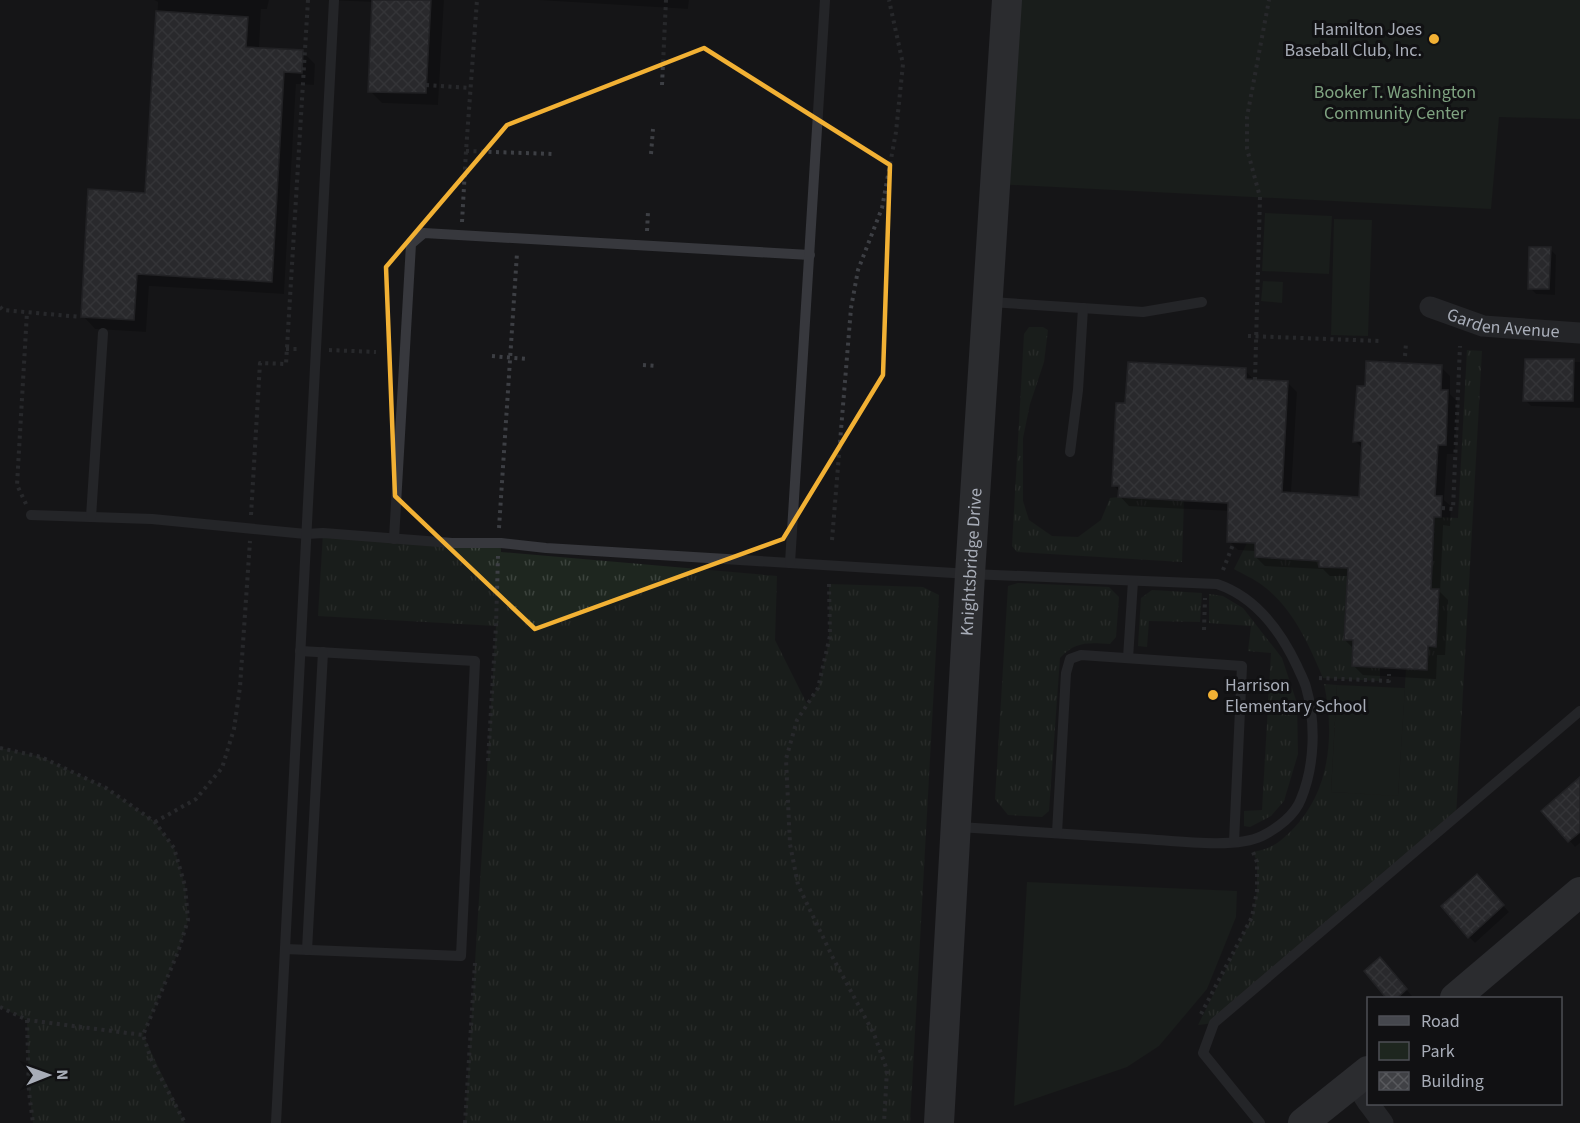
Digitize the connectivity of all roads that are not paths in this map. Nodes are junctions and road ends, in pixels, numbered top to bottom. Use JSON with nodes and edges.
{"nodes":[{"id":1,"x":334,"y":0,"type":"edge"},
{"id":2,"x":825,"y":0,"type":"edge"},
{"id":3,"x":1007,"y":0,"type":"edge"},
{"id":4,"x":810,"y":255,"type":"junction"},
{"id":5,"x":987,"y":302,"type":"junction"},
{"id":6,"x":1202,"y":302,"type":"dead end"},
{"id":7,"x":1430,"y":307,"type":"dead end"},
{"id":8,"x":1083,"y":308,"type":"junction"},
{"id":9,"x":103,"y":333,"type":"dead end"},
{"id":10,"x":1580,"y":333,"type":"edge"},
{"id":11,"x":1070,"y":452,"type":"dead end"},
{"id":12,"x":31,"y":514,"type":"road end"},
{"id":13,"x":91,"y":517,"type":"junction"},
{"id":14,"x":306,"y":534,"type":"junction"},
{"id":15,"x":394,"y":539,"type":"junction"},
{"id":16,"x":790,"y":563,"type":"junction"},
{"id":17,"x":970,"y":574,"type":"junction"},
{"id":18,"x":1133,"y":581,"type":"junction"},
{"id":19,"x":300,"y":651,"type":"junction"},
{"id":20,"x":323,"y":652,"type":"junction"},
{"id":21,"x":1128,"y":658,"type":"junction"},
{"id":22,"x":1580,"y":711,"type":"edge"},
{"id":23,"x":955,"y":827,"type":"junction"},
{"id":24,"x":1057,"y":833,"type":"junction"},
{"id":25,"x":1234,"y":842,"type":"junction"},
{"id":26,"x":1580,"y":892,"type":"edge"},
{"id":27,"x":285,"y":949,"type":"junction"},
{"id":28,"x":307,"y":950,"type":"junction"},
{"id":29,"x":1457,"y":997,"type":"edge"},
{"id":30,"x":1365,"y":1090,"type":"edge"},
{"id":31,"x":1373,"y":1105,"type":"edge"},
{"id":32,"x":276,"y":1123,"type":"edge"},
{"id":33,"x":939,"y":1123,"type":"edge"},
{"id":34,"x":1260,"y":1123,"type":"edge"},
{"id":35,"x":1303,"y":1123,"type":"edge"},
{"id":36,"x":1383,"y":1123,"type":"edge"}],
"edges":[{"from":1,"to":14,"type":"lane"},
{"from":2,"to":4,"type":"lane"},
{"from":3,"to":5,"type":"street","name":"Knightsbridge Drive"},
{"from":4,"to":15,"type":"lane"},
{"from":4,"to":16,"type":"lane"},
{"from":5,"to":8,"type":"lane"},
{"from":5,"to":17,"type":"street","name":"Knightsbridge Drive"},
{"from":6,"to":8,"type":"lane"},
{"from":7,"to":10,"type":"street","name":"Garden Avenue"},
{"from":8,"to":11,"type":"lane"},
{"from":9,"to":13,"type":"lane"},
{"from":12,"to":13,"type":"lane"},
{"from":13,"to":14,"type":"lane"},
{"from":14,"to":15,"type":"lane"},
{"from":14,"to":19,"type":"lane"},
{"from":15,"to":16,"type":"lane"},
{"from":16,"to":17,"type":"lane"},
{"from":17,"to":18,"type":"lane"},
{"from":17,"to":23,"type":"street","name":"Knightsbridge Drive"},
{"from":18,"to":21,"type":"lane"},
{"from":18,"to":25,"type":"lane"},
{"from":19,"to":20,"type":"lane"},
{"from":19,"to":27,"type":"lane"},
{"from":20,"to":28,"type":"lane"},
{"from":20,"to":28,"type":"lane"},
{"from":21,"to":24,"type":"lane"},
{"from":21,"to":25,"type":"lane"},
{"from":22,"to":34,"type":"lane"},
{"from":23,"to":24,"type":"lane"},
{"from":23,"to":33,"type":"street","name":"Knightsbridge Drive"},
{"from":24,"to":25,"type":"lane"},
{"from":26,"to":29,"type":"street"},
{"from":27,"to":28,"type":"lane"},
{"from":27,"to":32,"type":"lane"},
{"from":30,"to":35,"type":"street"},
{"from":31,"to":36,"type":"street"}]}
